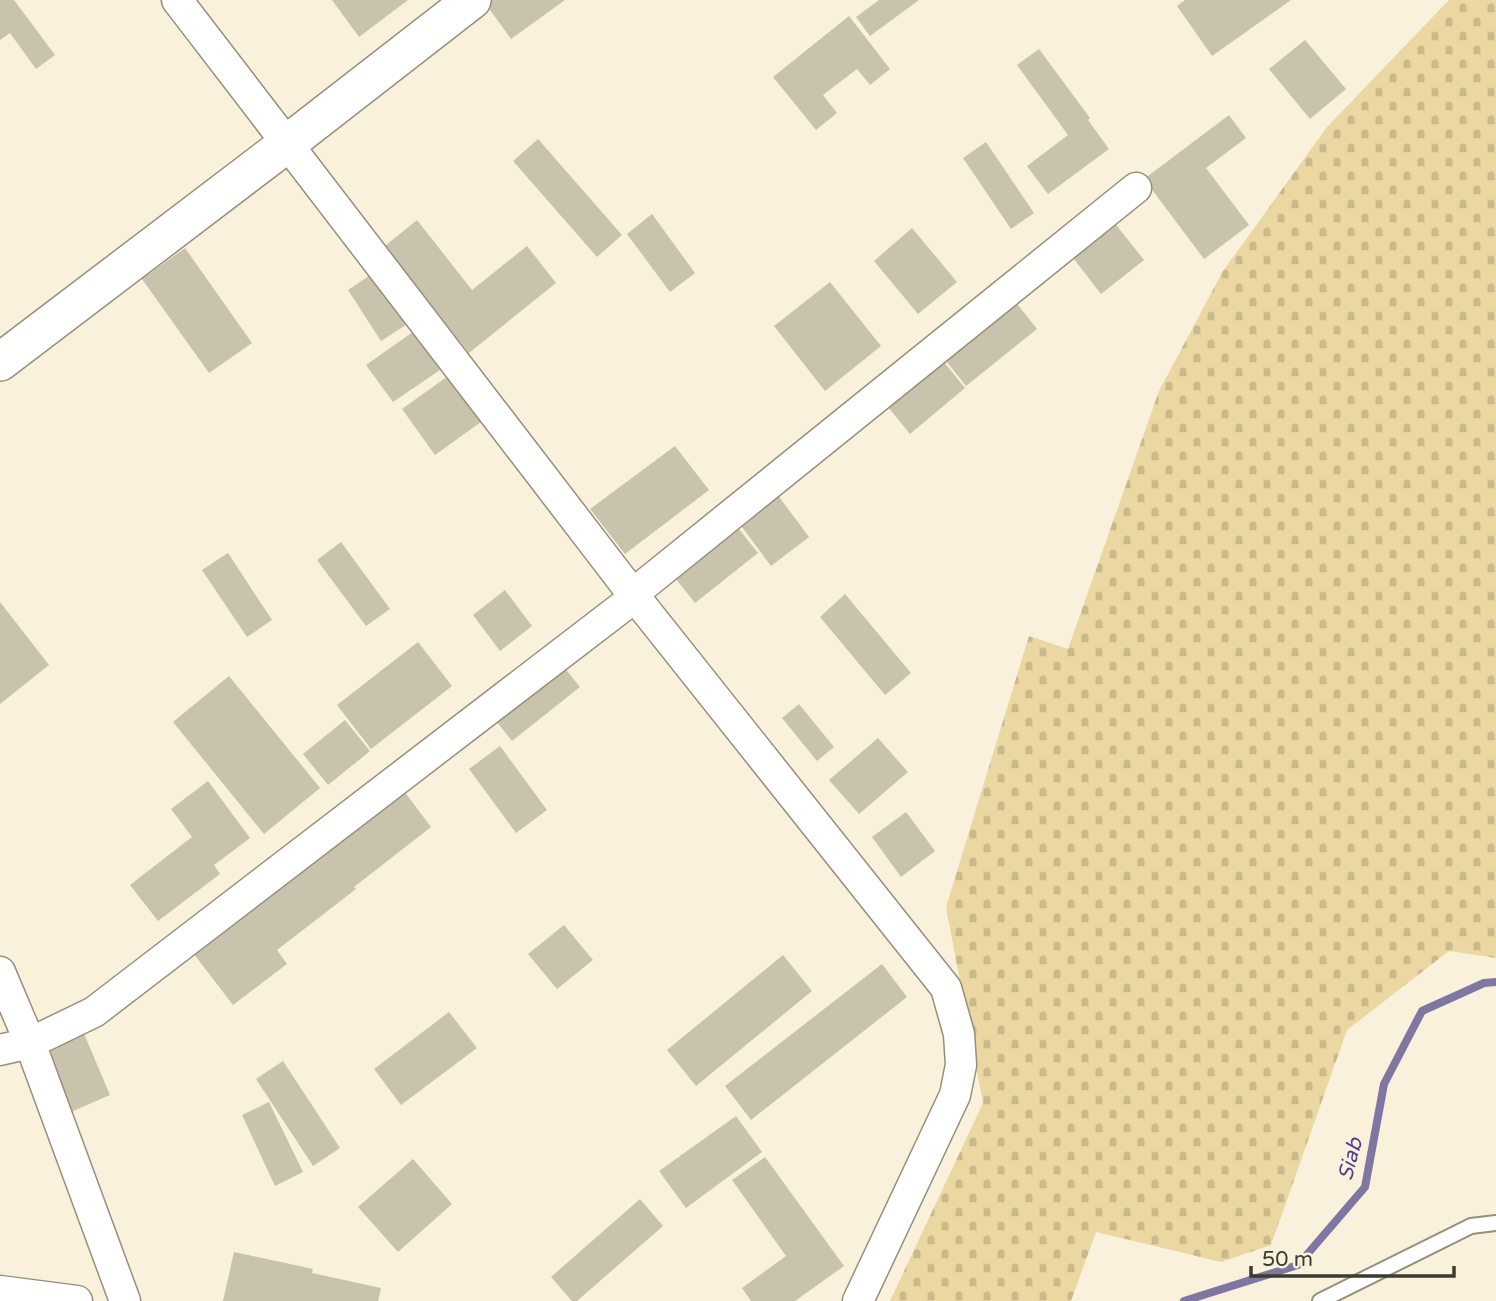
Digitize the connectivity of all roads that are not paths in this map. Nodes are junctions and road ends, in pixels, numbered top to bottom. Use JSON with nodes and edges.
{"nodes":[{"id":1,"x":177,"y":0,"type":"edge"},
{"id":2,"x":472,"y":0,"type":"edge"},
{"id":3,"x":288,"y":143,"type":"junction"},
{"id":4,"x":1136,"y":188,"type":"dead end"},
{"id":5,"x":0,"y":362,"type":"edge"},
{"id":6,"x":635,"y":597,"type":"junction"},
{"id":7,"x":0,"y":972,"type":"edge"},
{"id":8,"x":30,"y":1043,"type":"junction"},
{"id":9,"x":0,"y":1050,"type":"edge"},
{"id":10,"x":1496,"y":1223,"type":"edge"},
{"id":11,"x":0,"y":1291,"type":"edge"},
{"id":12,"x":77,"y":1301,"type":"edge"},
{"id":13,"x":125,"y":1301,"type":"edge"},
{"id":14,"x":858,"y":1301,"type":"edge"},
{"id":15,"x":1320,"y":1301,"type":"edge"}],
"edges":[{"from":1,"to":3,"type":"street"},
{"from":2,"to":3,"type":"street"},
{"from":3,"to":5,"type":"street"},
{"from":3,"to":6,"type":"street"},
{"from":4,"to":6,"type":"street"},
{"from":6,"to":8,"type":"street"},
{"from":6,"to":14,"type":"street"},
{"from":7,"to":8,"type":"street"},
{"from":8,"to":9,"type":"street"},
{"from":8,"to":13,"type":"street"},
{"from":10,"to":15,"type":"lane"},
{"from":11,"to":12,"type":"street"}]}
